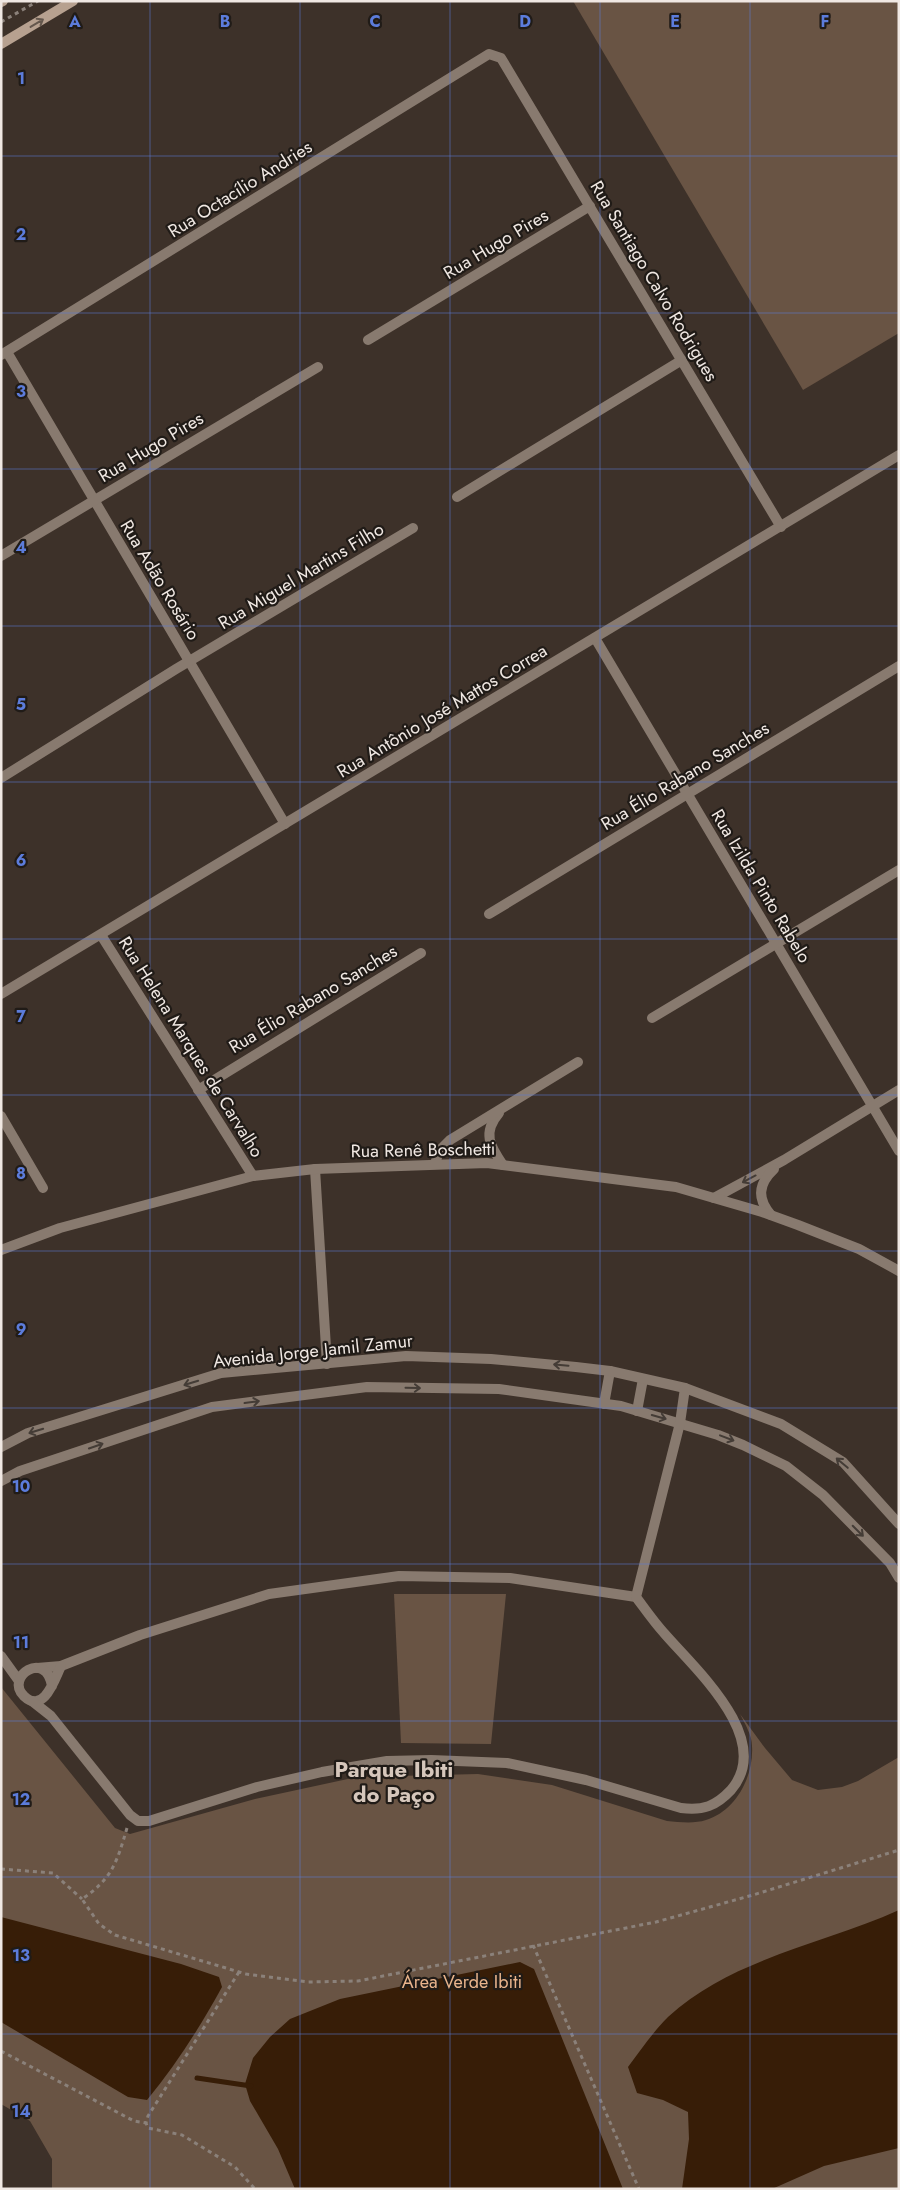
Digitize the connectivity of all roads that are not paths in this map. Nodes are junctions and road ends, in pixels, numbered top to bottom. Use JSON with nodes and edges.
{"nodes":[{"id":1,"x":74,"y":1,"type":"edge"},
{"id":2,"x":1,"y":44,"type":"edge"},
{"id":3,"x":496,"y":55,"type":"joint"},
{"id":4,"x":590,"y":206,"type":"junction"},
{"id":5,"x":368,"y":340,"type":"dead end"},
{"id":6,"x":4,"y":354,"type":"edge"},
{"id":7,"x":682,"y":360,"type":"junction"},
{"id":8,"x":318,"y":367,"type":"dead end"},
{"id":9,"x":899,"y":455,"type":"edge"},
{"id":10,"x":457,"y":497,"type":"dead end"},
{"id":11,"x":94,"y":500,"type":"junction"},
{"id":12,"x":781,"y":527,"type":"junction"},
{"id":13,"x":413,"y":528,"type":"dead end"},
{"id":14,"x":1,"y":556,"type":"edge"},
{"id":15,"x":595,"y":638,"type":"junction"},
{"id":16,"x":189,"y":662,"type":"junction"},
{"id":17,"x":899,"y":666,"type":"edge"},
{"id":18,"x":1,"y":778,"type":"edge"},
{"id":19,"x":687,"y":794,"type":"junction"},
{"id":20,"x":285,"y":824,"type":"junction"},
{"id":21,"x":899,"y":870,"type":"edge"},
{"id":22,"x":489,"y":914,"type":"dead end"},
{"id":23,"x":101,"y":935,"type":"junction"},
{"id":24,"x":776,"y":944,"type":"junction"},
{"id":25,"x":421,"y":954,"type":"dead end"},
{"id":26,"x":1,"y":994,"type":"edge"},
{"id":27,"x":652,"y":1018,"type":"dead end"},
{"id":28,"x":578,"y":1062,"type":"dead end"},
{"id":29,"x":198,"y":1090,"type":"junction"},
{"id":30,"x":899,"y":1090,"type":"edge"},
{"id":31,"x":872,"y":1106,"type":"junction"},
{"id":32,"x":504,"y":1107,"type":"junction"},
{"id":33,"x":1,"y":1116,"type":"edge"},
{"id":34,"x":899,"y":1150,"type":"edge"},
{"id":35,"x":784,"y":1160,"type":"junction"},
{"id":36,"x":435,"y":1164,"type":"junction"},
{"id":37,"x":503,"y":1165,"type":"junction"},
{"id":38,"x":315,"y":1169,"type":"junction"},
{"id":39,"x":253,"y":1176,"type":"junction"},
{"id":40,"x":43,"y":1188,"type":"dead end"},
{"id":41,"x":714,"y":1198,"type":"junction"},
{"id":42,"x":772,"y":1215,"type":"junction"},
{"id":43,"x":1,"y":1250,"type":"edge"},
{"id":44,"x":899,"y":1272,"type":"edge"},
{"id":45,"x":327,"y":1364,"type":"junction"},
{"id":46,"x":610,"y":1371,"type":"junction"},
{"id":47,"x":643,"y":1379,"type":"junction"},
{"id":48,"x":685,"y":1388,"type":"junction"},
{"id":49,"x":604,"y":1404,"type":"junction"},
{"id":50,"x":637,"y":1411,"type":"junction"},
{"id":51,"x":680,"y":1423,"type":"junction"},
{"id":52,"x":1,"y":1447,"type":"edge"},
{"id":53,"x":1,"y":1481,"type":"edge"},
{"id":54,"x":899,"y":1524,"type":"edge"},
{"id":55,"x":899,"y":1578,"type":"edge"},
{"id":56,"x":636,"y":1597,"type":"junction"},
{"id":57,"x":2,"y":1657,"type":"edge"},
{"id":58,"x":61,"y":1666,"type":"junction"},
{"id":59,"x":33,"y":1668,"type":"junction"},
{"id":60,"x":19,"y":1681,"type":"junction"},
{"id":61,"x":50,"y":1690,"type":"junction"},
{"id":62,"x":32,"y":1700,"type":"junction"},
{"id":63,"x":51,"y":1716,"type":"junction"}],
"edges":[{"from":2,"to":1,"type":"main road","one_way":true},
{"from":3,"to":4,"type":"street","name":"Rua Santiago Calvo Rodrigues"},
{"from":3,"to":6,"type":"street","name":"Rua Octacílio Andries"},
{"from":4,"to":5,"type":"street","name":"Rua Hugo Pires"},
{"from":4,"to":7,"type":"street","name":"Rua Santiago Calvo Rodrigues"},
{"from":6,"to":11,"type":"street","name":"Rua Adão Rosário"},
{"from":7,"to":10,"type":"street"},
{"from":7,"to":12,"type":"street","name":"Rua Santiago Calvo Rodrigues"},
{"from":8,"to":11,"type":"street","name":"Rua Hugo Pires"},
{"from":9,"to":12,"type":"street","name":"Rua Antônio José Mattos Correa"},
{"from":11,"to":14,"type":"street","name":"Rua Hugo Pires"},
{"from":11,"to":16,"type":"street","name":"Rua Adão Rosário"},
{"from":12,"to":15,"type":"street","name":"Rua Antônio José Mattos Correa"},
{"from":13,"to":16,"type":"street","name":"Rua Miguel Martins Filho"},
{"from":15,"to":19,"type":"street","name":"Rua Izilda Pinto Rabelo"},
{"from":15,"to":20,"type":"street","name":"Rua Antônio José Mattos Correa"},
{"from":16,"to":18,"type":"street","name":"Rua Miguel Martins Filho"},
{"from":16,"to":20,"type":"street","name":"Rua Adão Rosário"},
{"from":17,"to":19,"type":"street","name":"Rua Élio Rabano Sanches"},
{"from":19,"to":22,"type":"street","name":"Rua Élio Rabano Sanches"},
{"from":19,"to":24,"type":"street","name":"Rua Izilda Pinto Rabelo"},
{"from":20,"to":23,"type":"street","name":"Rua Antônio José Mattos Correa"},
{"from":21,"to":24,"type":"street"},
{"from":23,"to":26,"type":"street","name":"Rua Antônio José Mattos Correa"},
{"from":23,"to":29,"type":"street","name":"Rua Helena Marques de Carvalho"},
{"from":24,"to":27,"type":"street"},
{"from":24,"to":31,"type":"street","name":"Rua Izilda Pinto Rabelo"},
{"from":25,"to":29,"type":"street","name":"Rua Élio Rabano Sanches"},
{"from":28,"to":32,"type":"street"},
{"from":29,"to":39,"type":"street","name":"Rua Helena Marques de Carvalho"},
{"from":30,"to":31,"type":"street"},
{"from":31,"to":34,"type":"street","name":"Rua Izilda Pinto Rabelo"},
{"from":31,"to":35,"type":"street"},
{"from":32,"to":36,"type":"street"},
{"from":32,"to":37,"type":"street"},
{"from":33,"to":40,"type":"street"},
{"from":35,"to":41,"type":"street","one_way":true},
{"from":35,"to":42,"type":"street"},
{"from":36,"to":37,"type":"street","name":"Rua Renê Boschetti"},
{"from":36,"to":38,"type":"street","name":"Rua Renê Boschetti"},
{"from":37,"to":41,"type":"street","name":"Rua Renê Boschetti"},
{"from":38,"to":39,"type":"street","name":"Rua Renê Boschetti"},
{"from":38,"to":45,"type":"street"},
{"from":39,"to":43,"type":"street","name":"Rua Renê Boschetti"},
{"from":41,"to":42,"type":"street","name":"Rua Renê Boschetti"},
{"from":42,"to":44,"type":"street","name":"Rua Renê Boschetti"},
{"from":46,"to":45,"type":"street","name":"Avenida Jorge Jamil Zamur","one_way":true},
{"from":45,"to":52,"type":"street","name":"Avenida Jorge Jamil Zamur","one_way":true},
{"from":46,"to":47,"type":"street","name":"Avenida Jorge Jamil Zamur"},
{"from":46,"to":49,"type":"street"},
{"from":47,"to":48,"type":"street","name":"Avenida Jorge Jamil Zamur"},
{"from":47,"to":50,"type":"street"},
{"from":48,"to":51,"type":"street"},
{"from":54,"to":48,"type":"street","name":"Avenida Jorge Jamil Zamur","one_way":true},
{"from":49,"to":50,"type":"street"},
{"from":53,"to":49,"type":"street","one_way":true},
{"from":50,"to":51,"type":"street","one_way":true},
{"from":51,"to":55,"type":"street","one_way":true},
{"from":51,"to":56,"type":"street"},
{"from":56,"to":58,"type":"street"},
{"from":56,"to":63,"type":"street"},
{"from":57,"to":59,"type":"street"},
{"from":57,"to":60,"type":"street"},
{"from":58,"to":59,"type":"street"},
{"from":58,"to":61,"type":"street"},
{"from":59,"to":60,"type":"street"},
{"from":59,"to":61,"type":"street"},
{"from":60,"to":62,"type":"street"},
{"from":61,"to":62,"type":"street"},
{"from":61,"to":63,"type":"street"},
{"from":62,"to":63,"type":"street"}]}
